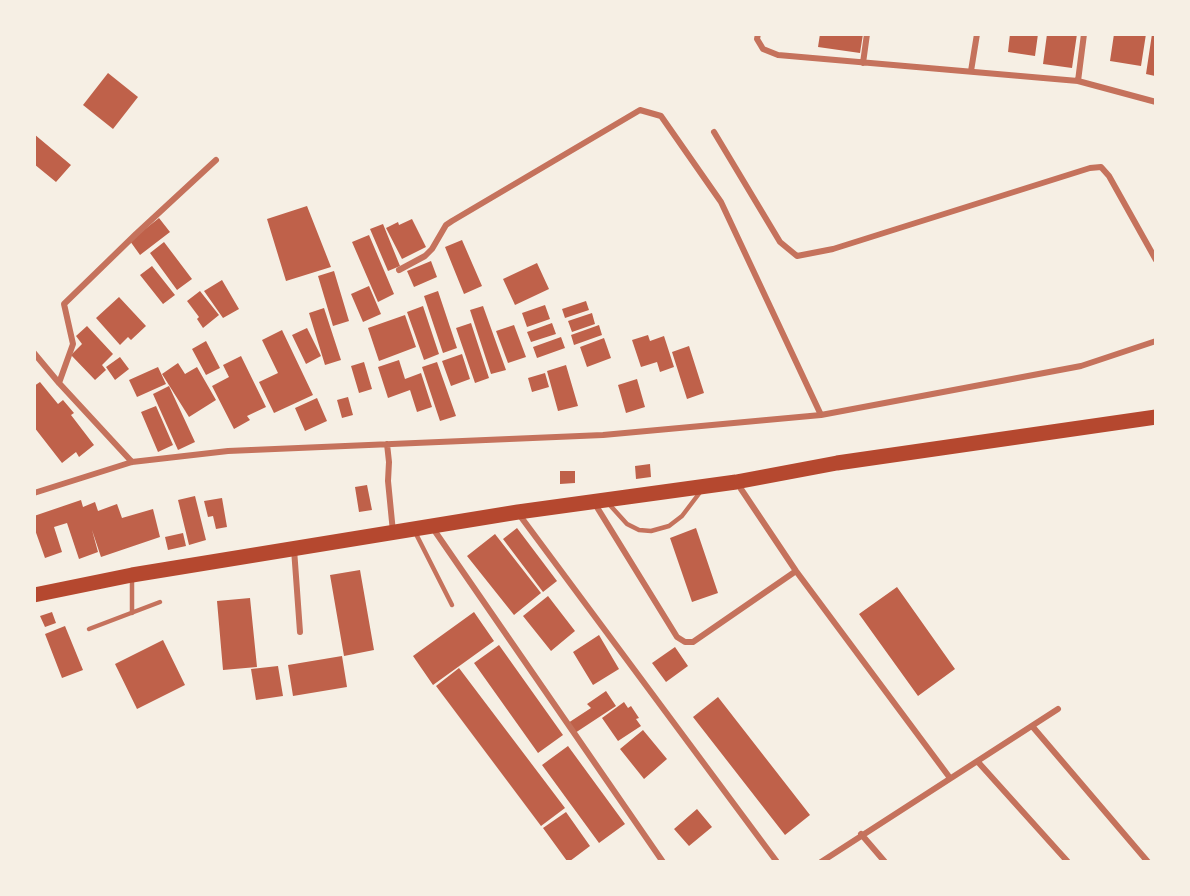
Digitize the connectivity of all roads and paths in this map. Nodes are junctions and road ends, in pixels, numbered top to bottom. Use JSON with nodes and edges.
{"nodes":[{"id":1,"x":758,"y":34,"type":"edge"},
{"id":2,"x":867,"y":34,"type":"edge"},
{"id":3,"x":977,"y":34,"type":"edge"},
{"id":4,"x":1084,"y":34,"type":"edge"},
{"id":5,"x":863,"y":63,"type":"junction"},
{"id":6,"x":971,"y":71,"type":"junction"},
{"id":7,"x":1078,"y":81,"type":"junction"},
{"id":8,"x":1155,"y":102,"type":"edge"},
{"id":9,"x":714,"y":132,"type":"dead end"},
{"id":10,"x":216,"y":160,"type":"dead end"},
{"id":11,"x":1155,"y":260,"type":"edge"},
{"id":12,"x":399,"y":270,"type":"dead end"},
{"id":13,"x":1155,"y":341,"type":"edge"},
{"id":14,"x":34,"y":353,"type":"edge"},
{"id":15,"x":59,"y":383,"type":"junction"},
{"id":16,"x":821,"y":415,"type":"junction"},
{"id":17,"x":1155,"y":417,"type":"edge"},
{"id":18,"x":387,"y":444,"type":"junction"},
{"id":19,"x":132,"y":462,"type":"junction"},
{"id":20,"x":736,"y":482,"type":"junction"},
{"id":21,"x":704,"y":486,"type":"junction"},
{"id":22,"x":34,"y":493,"type":"edge"},
{"id":23,"x":598,"y":500,"type":"junction"},
{"id":24,"x":518,"y":512,"type":"junction"},
{"id":25,"x":432,"y":527,"type":"junction"},
{"id":26,"x":413,"y":530,"type":"junction"},
{"id":27,"x":393,"y":533,"type":"junction"},
{"id":28,"x":294,"y":549,"type":"junction"},
{"id":29,"x":796,"y":571,"type":"junction"},
{"id":30,"x":132,"y":576,"type":"junction"},
{"id":31,"x":34,"y":595,"type":"edge"},
{"id":32,"x":160,"y":602,"type":"dead end"},
{"id":33,"x":452,"y":605,"type":"dead end"},
{"id":34,"x":132,"y":613,"type":"junction"},
{"id":35,"x":89,"y":629,"type":"dead end"},
{"id":36,"x":300,"y":632,"type":"dead end"},
{"id":37,"x":1058,"y":709,"type":"dead end"},
{"id":38,"x":1032,"y":726,"type":"junction"},
{"id":39,"x":978,"y":762,"type":"junction"},
{"id":40,"x":950,"y":778,"type":"junction"},
{"id":41,"x":861,"y":834,"type":"junction"},
{"id":42,"x":663,"y":861,"type":"edge"},
{"id":43,"x":777,"y":861,"type":"edge"},
{"id":44,"x":821,"y":861,"type":"edge"},
{"id":45,"x":885,"y":861,"type":"edge"},
{"id":46,"x":1068,"y":861,"type":"edge"},
{"id":47,"x":1148,"y":861,"type":"edge"}],
"edges":[{"from":1,"to":5,"type":"street"},
{"from":2,"to":5,"type":"street"},
{"from":3,"to":6,"type":"street"},
{"from":4,"to":7,"type":"street"},
{"from":5,"to":6,"type":"street"},
{"from":6,"to":7,"type":"street"},
{"from":7,"to":8,"type":"street"},
{"from":9,"to":11,"type":"street"},
{"from":10,"to":15,"type":"street"},
{"from":12,"to":16,"type":"street"},
{"from":13,"to":16,"type":"street"},
{"from":14,"to":15,"type":"street"},
{"from":15,"to":19,"type":"street"},
{"from":16,"to":18,"type":"street"},
{"from":17,"to":20,"type":"main road"},
{"from":18,"to":19,"type":"street"},
{"from":18,"to":27,"type":"street"},
{"from":19,"to":22,"type":"street"},
{"from":20,"to":21,"type":"main road"},
{"from":20,"to":29,"type":"street"},
{"from":21,"to":23,"type":"main road"},
{"from":21,"to":23,"type":"lane"},
{"from":23,"to":24,"type":"main road"},
{"from":23,"to":29,"type":"street"},
{"from":24,"to":25,"type":"main road"},
{"from":24,"to":43,"type":"street"},
{"from":25,"to":26,"type":"main road"},
{"from":25,"to":42,"type":"street"},
{"from":26,"to":27,"type":"main road"},
{"from":26,"to":33,"type":"lane"},
{"from":27,"to":28,"type":"main road"},
{"from":28,"to":30,"type":"main road"},
{"from":28,"to":36,"type":"street"},
{"from":29,"to":40,"type":"street"},
{"from":30,"to":31,"type":"main road"},
{"from":30,"to":34,"type":"lane"},
{"from":32,"to":34,"type":"lane"},
{"from":34,"to":35,"type":"lane"},
{"from":37,"to":38,"type":"street"},
{"from":38,"to":39,"type":"street"},
{"from":38,"to":47,"type":"street"},
{"from":39,"to":40,"type":"street"},
{"from":39,"to":46,"type":"street"},
{"from":40,"to":41,"type":"street"},
{"from":41,"to":44,"type":"street"},
{"from":41,"to":45,"type":"street"}]}
